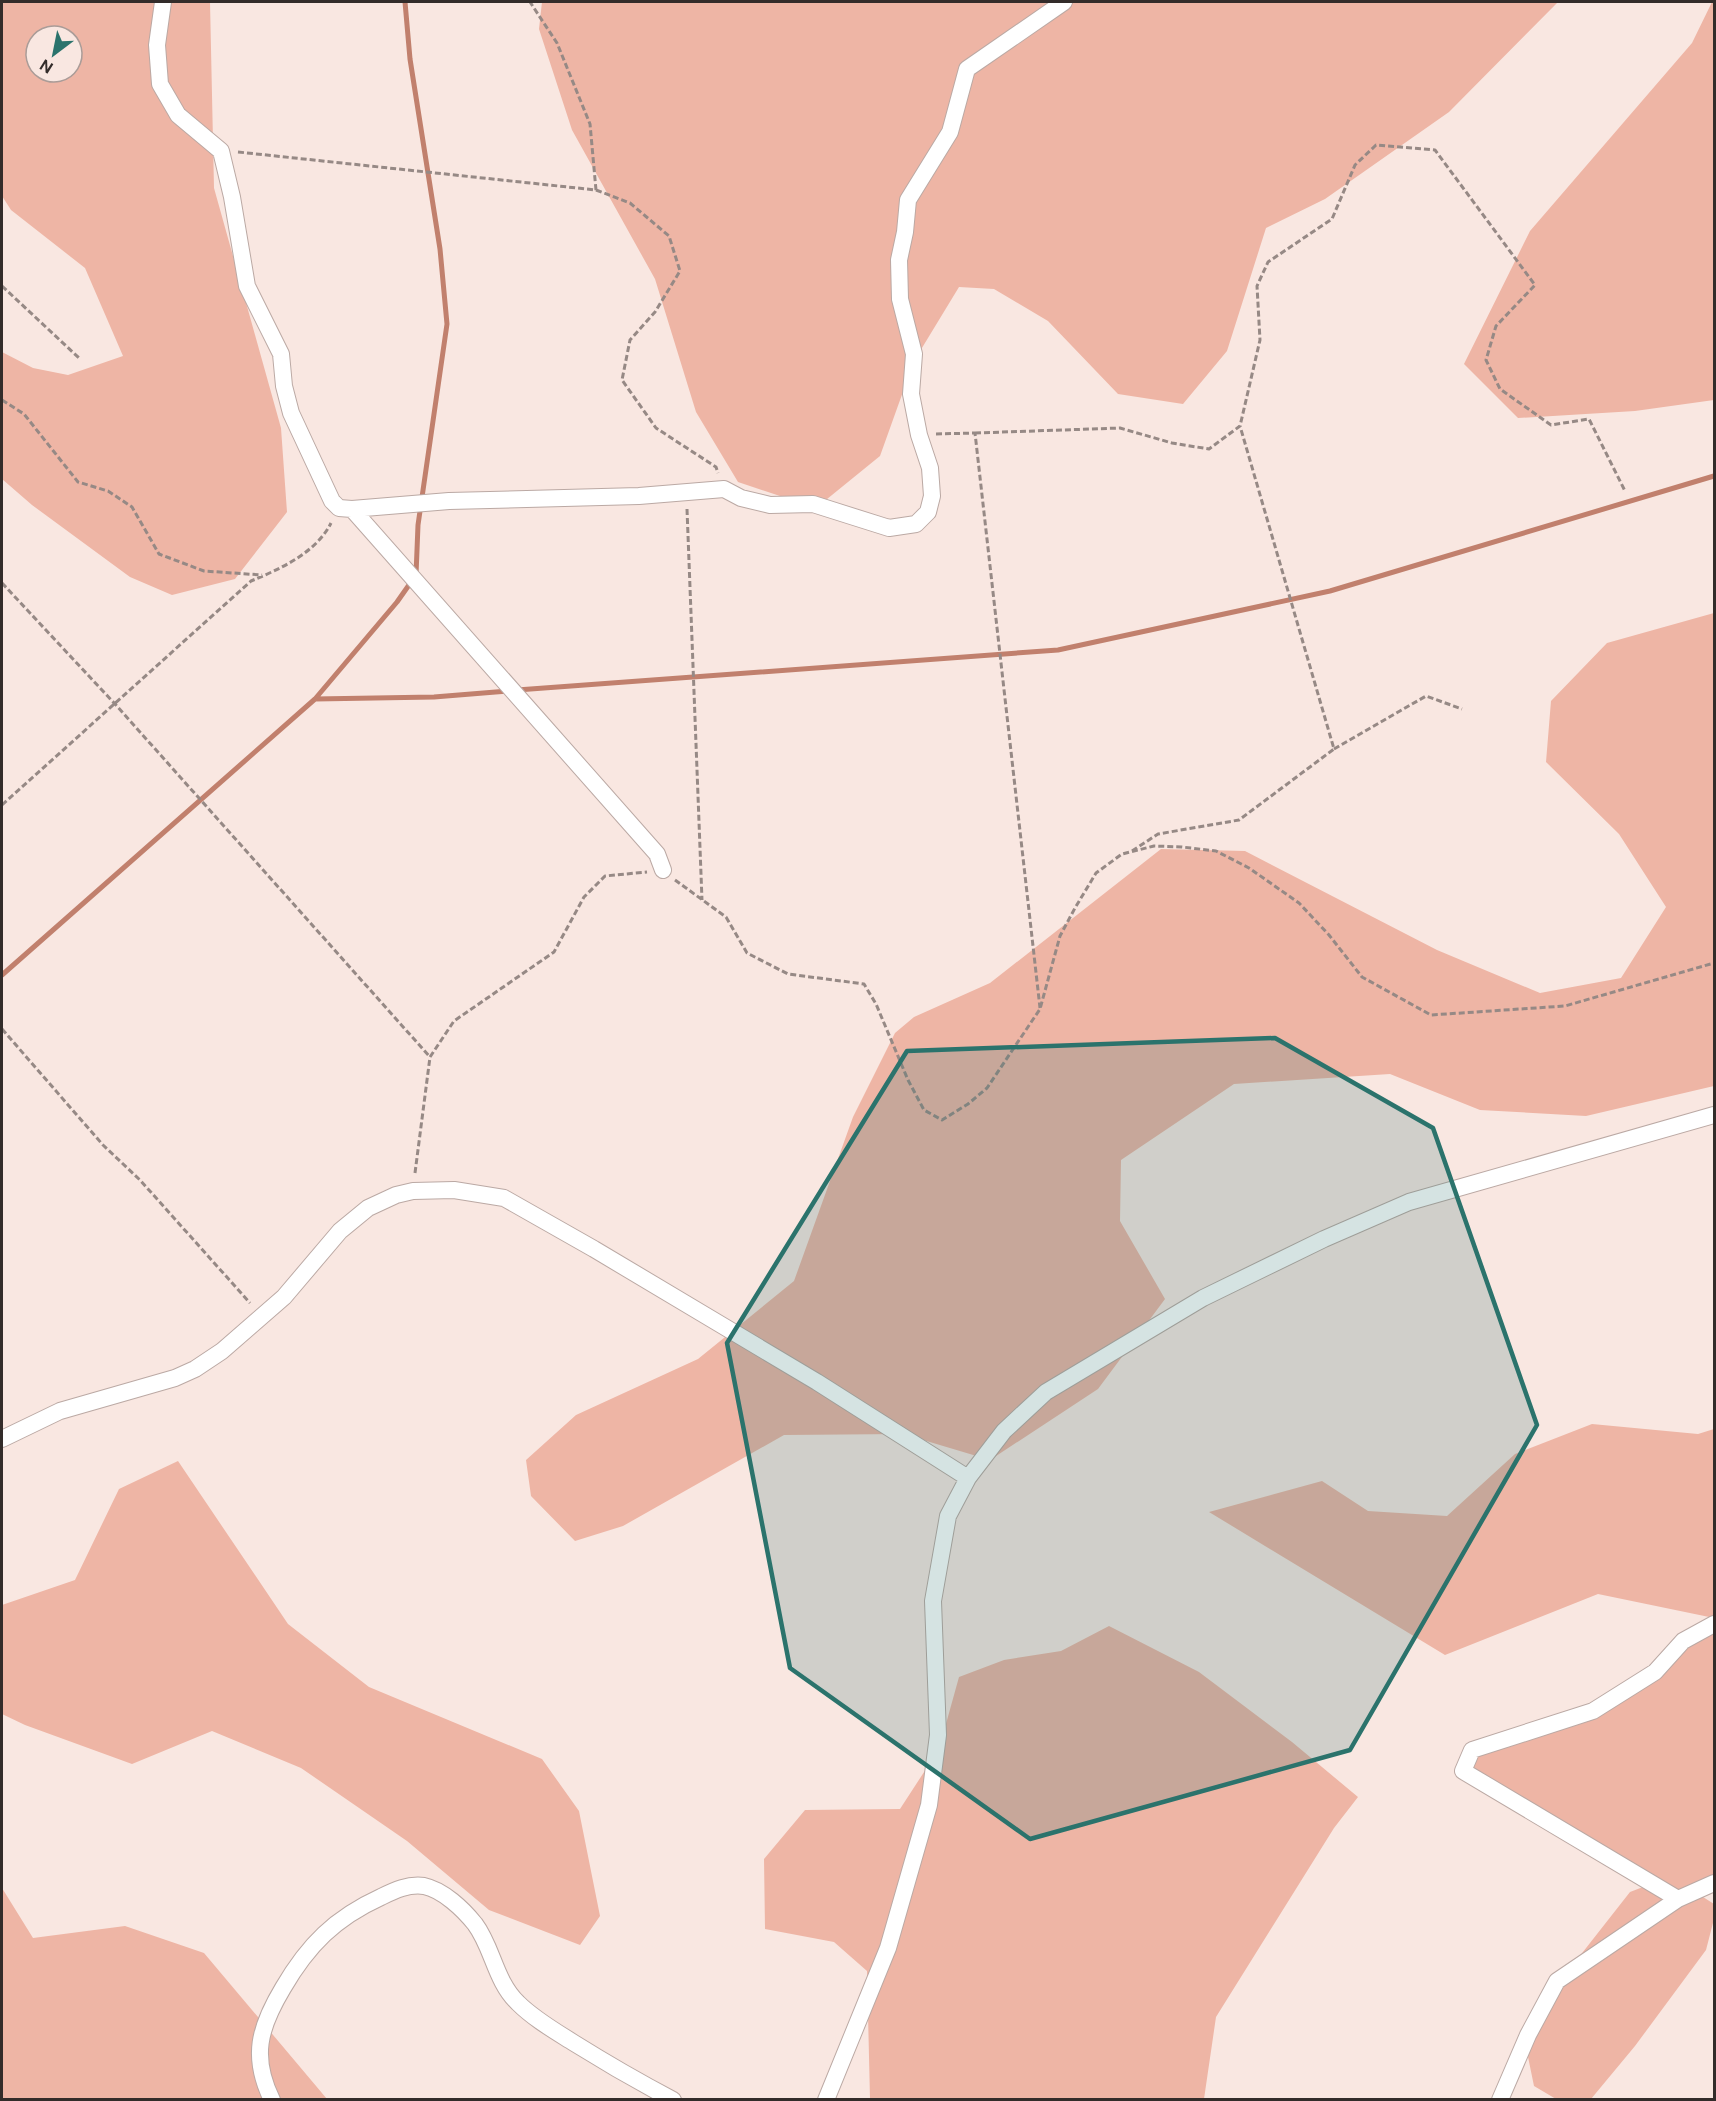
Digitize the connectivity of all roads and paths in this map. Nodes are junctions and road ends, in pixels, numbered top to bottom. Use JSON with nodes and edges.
{"nodes":[{"id":1,"x":163,"y":2,"type":"edge"},
{"id":2,"x":530,"y":2,"type":"edge"},
{"id":3,"x":1064,"y":2,"type":"edge"},
{"id":4,"x":221,"y":151,"type":"junction"},
{"id":5,"x":596,"y":190,"type":"junction"},
{"id":6,"x":2,"y":286,"type":"edge"},
{"id":7,"x":79,"y":358,"type":"dead end"},
{"id":8,"x":2,"y":400,"type":"edge"},
{"id":9,"x":1240,"y":426,"type":"junction"},
{"id":10,"x":975,"y":433,"type":"junction"},
{"id":11,"x":919,"y":435,"type":"junction"},
{"id":12,"x":724,"y":489,"type":"junction"},
{"id":13,"x":1625,"y":491,"type":"dead end"},
{"id":14,"x":686,"y":493,"type":"junction"},
{"id":15,"x":345,"y":509,"type":"junction"},
{"id":16,"x":264,"y":575,"type":"junction"},
{"id":17,"x":2,"y":584,"type":"edge"},
{"id":18,"x":115,"y":704,"type":"junction"},
{"id":19,"x":1462,"y":709,"type":"dead end"},
{"id":20,"x":1334,"y":749,"type":"junction"},
{"id":21,"x":2,"y":805,"type":"edge"},
{"id":22,"x":1130,"y":852,"type":"junction"},
{"id":23,"x":663,"y":870,"type":"junction"},
{"id":24,"x":702,"y":900,"type":"junction"},
{"id":25,"x":1714,"y":963,"type":"edge"},
{"id":26,"x":1040,"y":1010,"type":"junction"},
{"id":27,"x":2,"y":1029,"type":"edge"},
{"id":28,"x":430,"y":1057,"type":"junction"},
{"id":29,"x":1714,"y":1115,"type":"edge"},
{"id":30,"x":413,"y":1191,"type":"junction"},
{"id":31,"x":262,"y":1316,"type":"junction"},
{"id":32,"x":2,"y":1439,"type":"edge"},
{"id":33,"x":968,"y":1478,"type":"junction"},
{"id":34,"x":1714,"y":1624,"type":"edge"},
{"id":35,"x":1714,"y":1883,"type":"edge"},
{"id":36,"x":1678,"y":1899,"type":"junction"},
{"id":37,"x":272,"y":2100,"type":"edge"},
{"id":38,"x":673,"y":2100,"type":"edge"},
{"id":39,"x":826,"y":2100,"type":"edge"},
{"id":40,"x":1500,"y":2100,"type":"edge"}],
"edges":[{"from":1,"to":4,"type":"street"},
{"from":2,"to":5,"type":"path"},
{"from":3,"to":11,"type":"street"},
{"from":4,"to":5,"type":"path"},
{"from":4,"to":15,"type":"street"},
{"from":5,"to":12,"type":"path"},
{"from":6,"to":7,"type":"path"},
{"from":8,"to":16,"type":"path"},
{"from":9,"to":10,"type":"path"},
{"from":9,"to":13,"type":"path"},
{"from":9,"to":20,"type":"path"},
{"from":10,"to":11,"type":"path"},
{"from":10,"to":26,"type":"path"},
{"from":11,"to":12,"type":"street"},
{"from":12,"to":14,"type":"street"},
{"from":14,"to":15,"type":"street"},
{"from":14,"to":24,"type":"path"},
{"from":15,"to":16,"type":"path"},
{"from":15,"to":23,"type":"street"},
{"from":16,"to":18,"type":"path"},
{"from":17,"to":18,"type":"path"},
{"from":18,"to":21,"type":"path"},
{"from":18,"to":28,"type":"path"},
{"from":19,"to":20,"type":"path"},
{"from":20,"to":22,"type":"path"},
{"from":22,"to":25,"type":"path"},
{"from":22,"to":26,"type":"path"},
{"from":23,"to":24,"type":"path"},
{"from":23,"to":28,"type":"path"},
{"from":24,"to":26,"type":"path"},
{"from":27,"to":31,"type":"path"},
{"from":28,"to":30,"type":"path"},
{"from":29,"to":33,"type":"street"},
{"from":30,"to":31,"type":"street"},
{"from":30,"to":33,"type":"street"},
{"from":31,"to":32,"type":"street"},
{"from":33,"to":39,"type":"street"},
{"from":34,"to":36,"type":"street"},
{"from":35,"to":36,"type":"street"},
{"from":36,"to":40,"type":"street"},
{"from":37,"to":38,"type":"street"}]}
